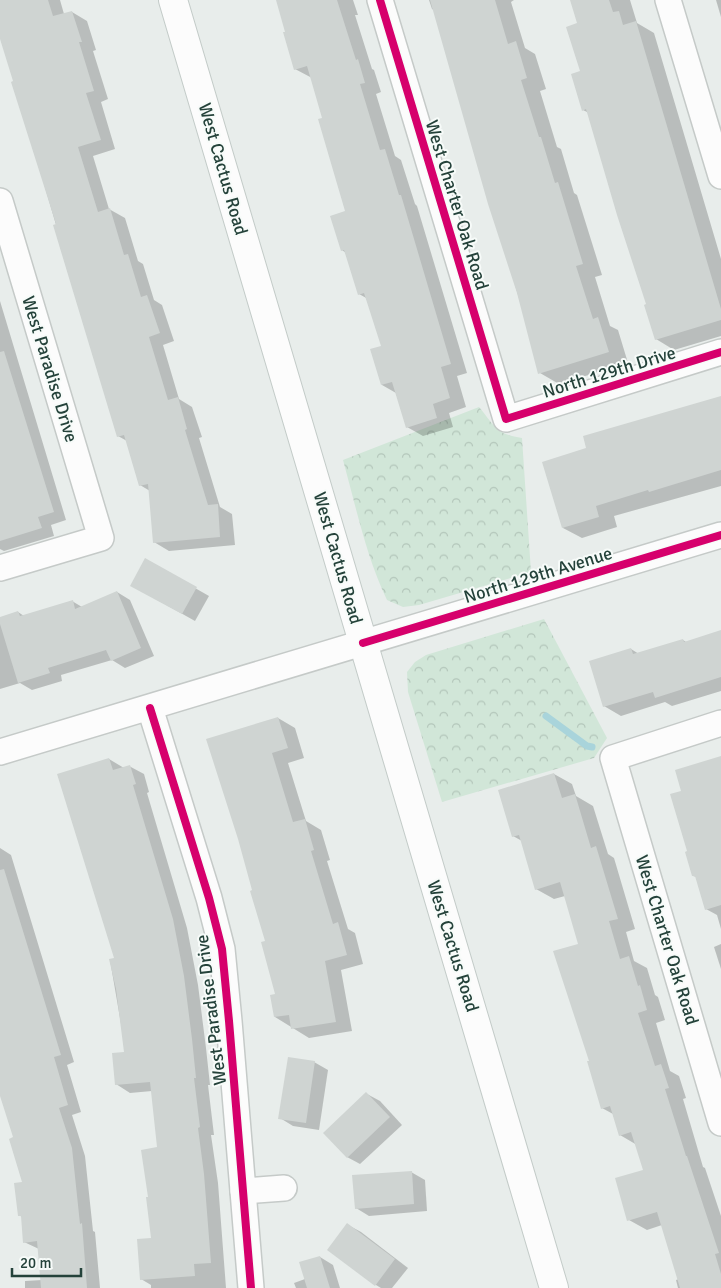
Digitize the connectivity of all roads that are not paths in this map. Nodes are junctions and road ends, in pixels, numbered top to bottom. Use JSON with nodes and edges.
{"nodes":[{"id":1,"x":173,"y":0,"type":"edge"},
{"id":2,"x":380,"y":0,"type":"edge"},
{"id":3,"x":668,"y":0,"type":"edge"},
{"id":4,"x":721,"y":176,"type":"edge"},
{"id":5,"x":0,"y":201,"type":"edge"},
{"id":6,"x":721,"y":352,"type":"edge"},
{"id":7,"x":506,"y":419,"type":"joint"},
{"id":8,"x":721,"y":535,"type":"edge"},
{"id":9,"x":0,"y":568,"type":"edge"},
{"id":10,"x":363,"y":643,"type":"junction"},
{"id":11,"x":150,"y":708,"type":"junction"},
{"id":12,"x":721,"y":724,"type":"edge"},
{"id":13,"x":0,"y":752,"type":"edge"},
{"id":14,"x":721,"y":1123,"type":"edge"},
{"id":15,"x":284,"y":1188,"type":"dead end"},
{"id":16,"x":243,"y":1191,"type":"junction"},
{"id":17,"x":251,"y":1288,"type":"edge"},
{"id":18,"x":554,"y":1288,"type":"edge"}],
"edges":[{"from":1,"to":10,"type":"main road","name":"West Cactus Road"},
{"from":2,"to":7,"type":"street","name":"West Charter Oak Road"},
{"from":3,"to":4,"type":"street"},
{"from":5,"to":9,"type":"street","name":"West Paradise Drive"},
{"from":6,"to":7,"type":"street","name":"North 129th Drive"},
{"from":8,"to":10,"type":"street","name":"North 129th Avenue"},
{"from":10,"to":11,"type":"street","name":"North 129th Avenue"},
{"from":10,"to":18,"type":"main road","name":"West Cactus Road"},
{"from":11,"to":13,"type":"street","name":"North 129th Avenue"},
{"from":11,"to":16,"type":"street","name":"West Paradise Drive"},
{"from":12,"to":14,"type":"street","name":"West Charter Oak Road"},
{"from":15,"to":16,"type":"street"},
{"from":16,"to":17,"type":"street","name":"West Paradise Drive"}]}
